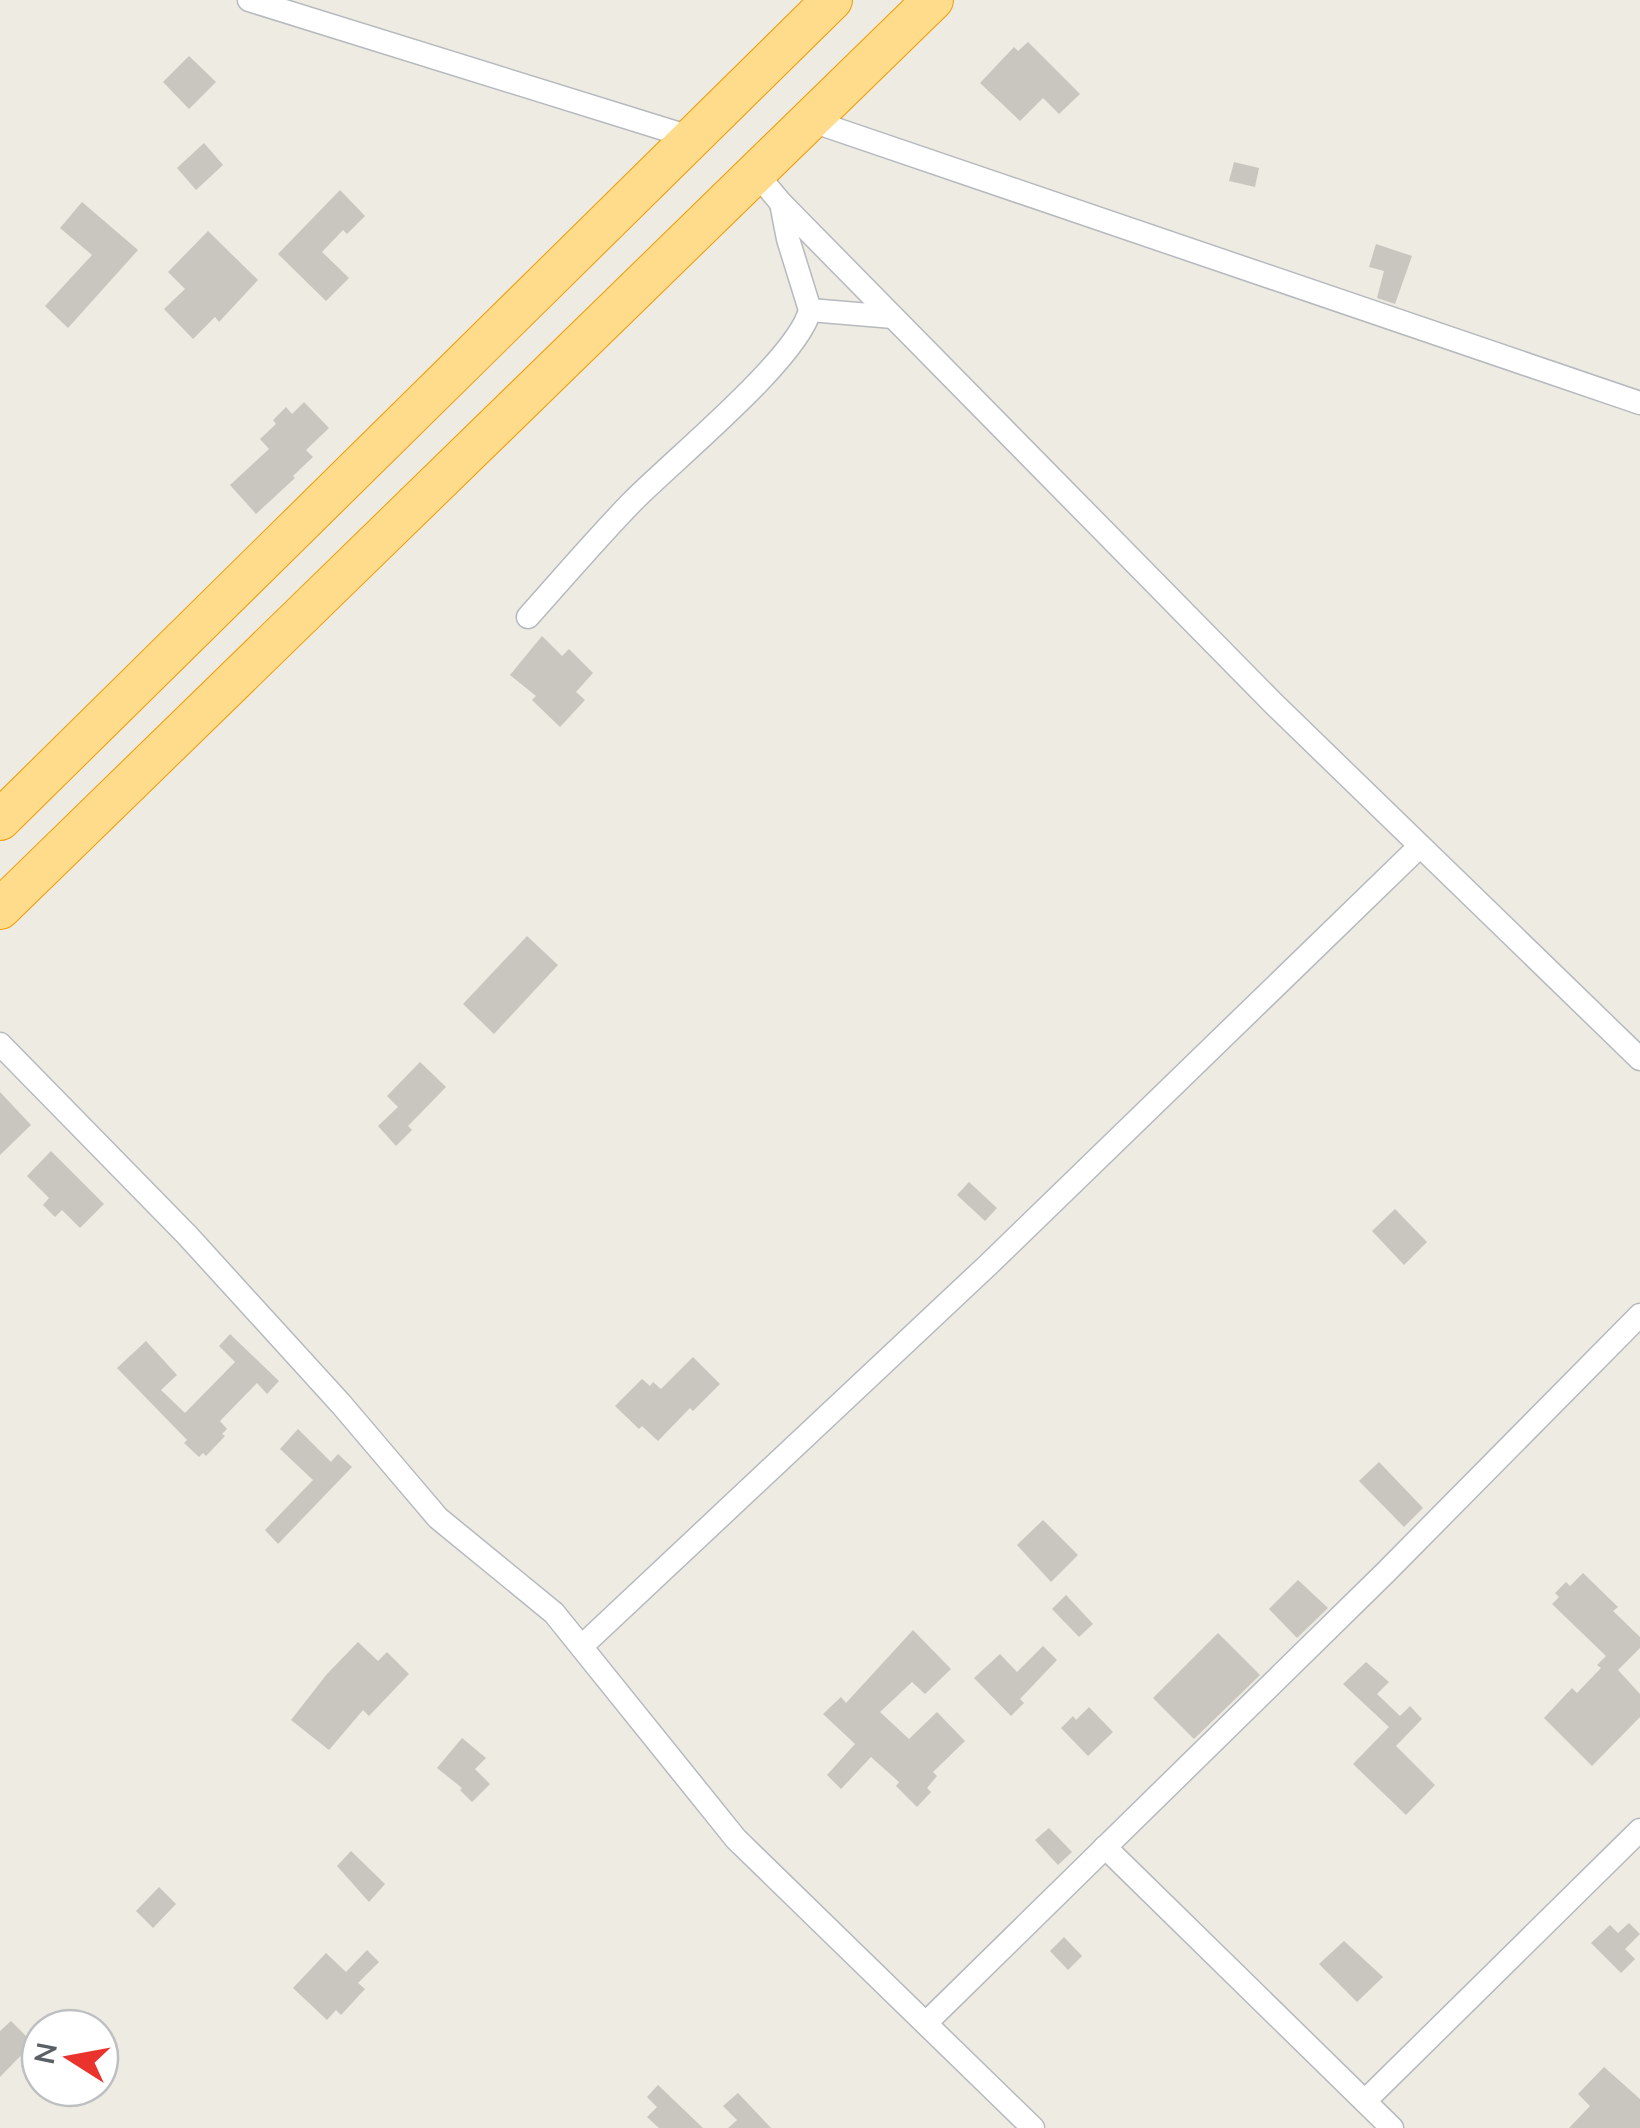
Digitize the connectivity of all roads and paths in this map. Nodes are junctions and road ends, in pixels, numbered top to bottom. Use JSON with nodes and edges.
{"nodes":[{"id":1,"x":249,"y":0,"type":"edge"},
{"id":2,"x":832,"y":0,"type":"edge"},
{"id":3,"x":933,"y":0,"type":"edge"},
{"id":4,"x":808,"y":120,"type":"junction"},
{"id":5,"x":693,"y":138,"type":"junction"},
{"id":6,"x":754,"y":172,"type":"junction"},
{"id":7,"x":781,"y":203,"type":"junction"},
{"id":8,"x":810,"y":310,"type":"junction"},
{"id":9,"x":894,"y":318,"type":"junction"},
{"id":10,"x":1640,"y":403,"type":"edge"},
{"id":11,"x":528,"y":617,"type":"dead end"},
{"id":12,"x":0,"y":820,"type":"edge"},
{"id":13,"x":1420,"y":846,"type":"junction"},
{"id":14,"x":0,"y":909,"type":"edge"},
{"id":15,"x":0,"y":1044,"type":"edge"},
{"id":16,"x":1640,"y":1059,"type":"edge"},
{"id":17,"x":1640,"y":1315,"type":"edge"},
{"id":18,"x":582,"y":1646,"type":"junction"},
{"id":19,"x":1640,"y":1830,"type":"edge"},
{"id":20,"x":1105,"y":1848,"type":"junction"},
{"id":21,"x":926,"y":2024,"type":"junction"},
{"id":22,"x":1365,"y":2101,"type":"junction"},
{"id":23,"x":1033,"y":2128,"type":"edge"},
{"id":24,"x":1392,"y":2128,"type":"edge"}],
"edges":[{"from":1,"to":5,"type":"street"},
{"from":2,"to":5,"type":"highway"},
{"from":3,"to":4,"type":"highway"},
{"from":4,"to":6,"type":"highway"},
{"from":4,"to":10,"type":"street"},
{"from":5,"to":12,"type":"highway"},
{"from":6,"to":7,"type":"street"},
{"from":6,"to":14,"type":"highway"},
{"from":7,"to":8,"type":"street"},
{"from":7,"to":9,"type":"street"},
{"from":8,"to":9,"type":"street"},
{"from":8,"to":11,"type":"street"},
{"from":9,"to":13,"type":"street"},
{"from":13,"to":16,"type":"street"},
{"from":13,"to":18,"type":"street"},
{"from":15,"to":18,"type":"street"},
{"from":17,"to":20,"type":"street"},
{"from":18,"to":21,"type":"street"},
{"from":19,"to":22,"type":"street"},
{"from":20,"to":21,"type":"street"},
{"from":20,"to":22,"type":"street"},
{"from":21,"to":23,"type":"street"},
{"from":22,"to":24,"type":"street"}]}
